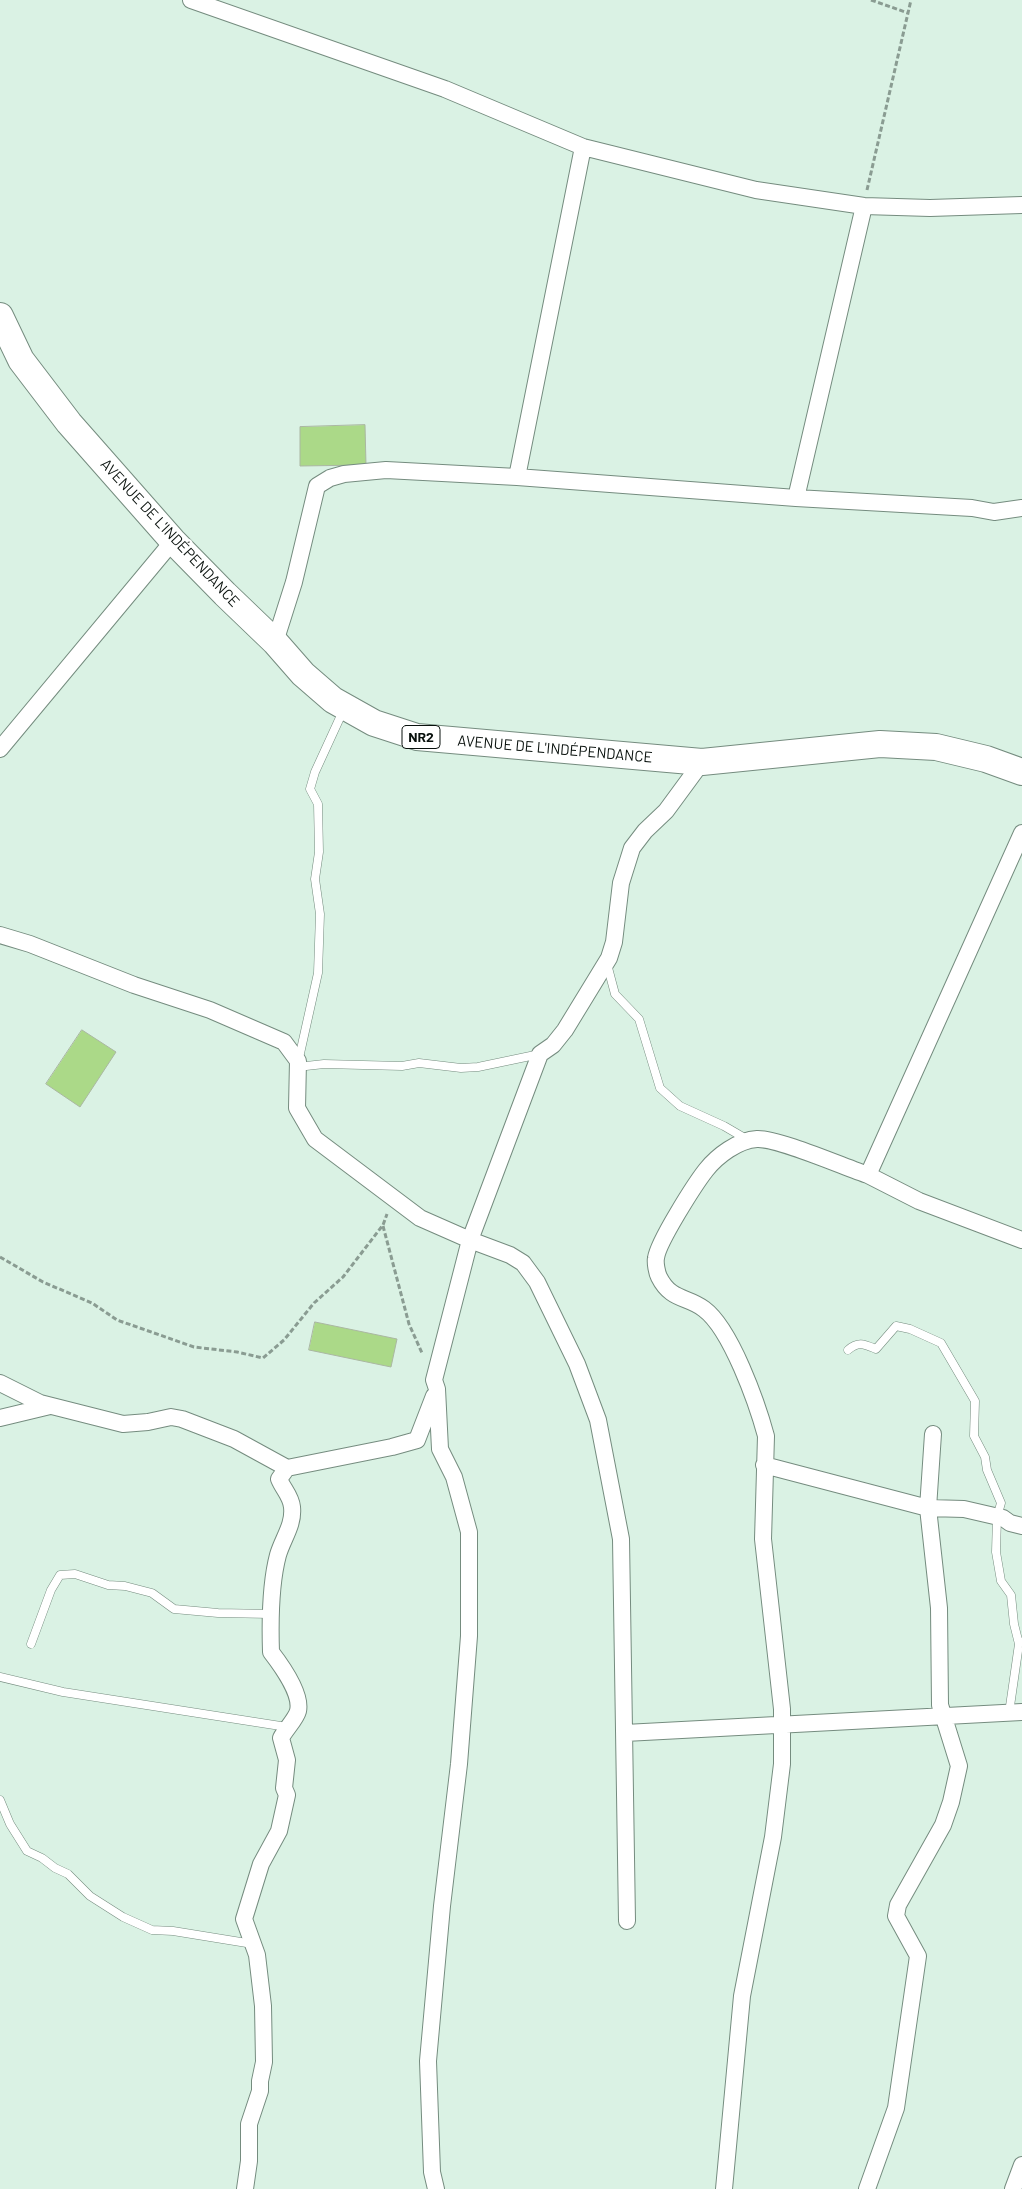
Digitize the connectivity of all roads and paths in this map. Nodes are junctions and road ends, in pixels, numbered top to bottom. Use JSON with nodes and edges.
{"nodes":[{"id":1,"x":191,"y":0,"type":"edge"},
{"id":2,"x":871,"y":0,"type":"edge"},
{"id":3,"x":911,"y":0,"type":"edge"},
{"id":4,"x":908,"y":13,"type":"junction"},
{"id":5,"x":583,"y":147,"type":"junction"},
{"id":6,"x":1022,"y":205,"type":"edge"},
{"id":7,"x":864,"y":206,"type":"junction"},
{"id":8,"x":2,"y":326,"type":"edge"},
{"id":9,"x":517,"y":477,"type":"junction"},
{"id":10,"x":796,"y":498,"type":"junction"},
{"id":11,"x":1022,"y":508,"type":"edge"},
{"id":12,"x":173,"y":541,"type":"junction"},
{"id":13,"x":275,"y":642,"type":"junction"},
{"id":14,"x":345,"y":707,"type":"junction"},
{"id":15,"x":0,"y":749,"type":"edge"},
{"id":16,"x":702,"y":762,"type":"junction"},
{"id":17,"x":1022,"y":772,"type":"edge"},
{"id":18,"x":1022,"y":833,"type":"edge"},
{"id":19,"x":0,"y":935,"type":"edge"},
{"id":20,"x":606,"y":963,"type":"junction"},
{"id":21,"x":540,"y":1054,"type":"junction"},
{"id":22,"x":297,"y":1067,"type":"junction"},
{"id":23,"x":750,"y":1141,"type":"junction"},
{"id":24,"x":868,"y":1175,"type":"junction"},
{"id":25,"x":393,"y":1198,"type":"junction"},
{"id":26,"x":383,"y":1225,"type":"junction"},
{"id":27,"x":470,"y":1240,"type":"junction"},
{"id":28,"x":1022,"y":1240,"type":"edge"},
{"id":29,"x":0,"y":1257,"type":"edge"},
{"id":30,"x":848,"y":1350,"type":"dead end"},
{"id":31,"x":0,"y":1383,"type":"edge"},
{"id":32,"x":435,"y":1384,"type":"junction"},
{"id":33,"x":52,"y":1406,"type":"junction"},
{"id":34,"x":0,"y":1418,"type":"edge"},
{"id":35,"x":933,"y":1434,"type":"dead end"},
{"id":36,"x":411,"y":1442,"type":"junction"},
{"id":37,"x":445,"y":1460,"type":"junction"},
{"id":38,"x":764,"y":1465,"type":"junction"},
{"id":39,"x":287,"y":1468,"type":"junction"},
{"id":40,"x":928,"y":1508,"type":"junction"},
{"id":41,"x":996,"y":1518,"type":"junction"},
{"id":42,"x":1022,"y":1526,"type":"edge"},
{"id":43,"x":271,"y":1614,"type":"junction"},
{"id":44,"x":1021,"y":1643,"type":"edge"},
{"id":45,"x":31,"y":1644,"type":"dead end"},
{"id":46,"x":0,"y":1677,"type":"edge"},
{"id":47,"x":1015,"y":1712,"type":"edge"},
{"id":48,"x":944,"y":1716,"type":"junction"},
{"id":49,"x":782,"y":1725,"type":"junction"},
{"id":50,"x":287,"y":1727,"type":"junction"},
{"id":51,"x":625,"y":1733,"type":"junction"},
{"id":52,"x":0,"y":1800,"type":"edge"},
{"id":53,"x":627,"y":1921,"type":"dead end"},
{"id":54,"x":253,"y":1944,"type":"junction"},
{"id":55,"x":1022,"y":2165,"type":"edge"},
{"id":56,"x":245,"y":2189,"type":"edge"},
{"id":57,"x":436,"y":2189,"type":"edge"},
{"id":58,"x":724,"y":2189,"type":"edge"},
{"id":59,"x":867,"y":2189,"type":"edge"},
{"id":60,"x":1013,"y":2189,"type":"edge"}],
"edges":[{"from":1,"to":5,"type":"street"},
{"from":2,"to":4,"type":"path"},
{"from":3,"to":4,"type":"path"},
{"from":4,"to":7,"type":"path"},
{"from":5,"to":7,"type":"street"},
{"from":5,"to":9,"type":"street"},
{"from":6,"to":7,"type":"street"},
{"from":7,"to":10,"type":"street"},
{"from":8,"to":12,"type":"highway","name":"AVENUE DE L'INDÉPENDANCE","number":"NR2"},
{"from":9,"to":10,"type":"street"},
{"from":9,"to":13,"type":"street"},
{"from":10,"to":11,"type":"street"},
{"from":12,"to":13,"type":"highway","name":"AVENUE DE L'INDÉPENDANCE","number":"NR2"},
{"from":12,"to":15,"type":"street"},
{"from":13,"to":14,"type":"highway","name":"AVENUE DE L'INDÉPENDANCE","number":"NR2"},
{"from":14,"to":16,"type":"highway","name":"AVENUE DE L'INDÉPENDANCE","number":"NR2"},
{"from":14,"to":22,"type":"lane"},
{"from":16,"to":17,"type":"highway","name":"AVENUE DE L'INDÉPENDANCE","number":"NR2"},
{"from":16,"to":20,"type":"street"},
{"from":18,"to":24,"type":"street"},
{"from":19,"to":22,"type":"street"},
{"from":20,"to":21,"type":"street"},
{"from":20,"to":23,"type":"lane"},
{"from":21,"to":22,"type":"lane"},
{"from":21,"to":27,"type":"street"},
{"from":22,"to":25,"type":"street"},
{"from":23,"to":24,"type":"street"},
{"from":23,"to":38,"type":"street"},
{"from":24,"to":28,"type":"street"},
{"from":25,"to":26,"type":"path"},
{"from":25,"to":27,"type":"street"},
{"from":26,"to":29,"type":"path"},
{"from":26,"to":32,"type":"path"},
{"from":27,"to":32,"type":"street"},
{"from":27,"to":51,"type":"street"},
{"from":30,"to":41,"type":"lane"},
{"from":31,"to":33,"type":"street"},
{"from":32,"to":36,"type":"street"},
{"from":32,"to":37,"type":"street"},
{"from":33,"to":34,"type":"street"},
{"from":33,"to":39,"type":"street"},
{"from":35,"to":40,"type":"street"},
{"from":36,"to":37,"type":"street"},
{"from":36,"to":39,"type":"street"},
{"from":37,"to":57,"type":"street"},
{"from":38,"to":40,"type":"street"},
{"from":38,"to":49,"type":"street"},
{"from":39,"to":43,"type":"street"},
{"from":40,"to":41,"type":"street"},
{"from":40,"to":48,"type":"street"},
{"from":41,"to":42,"type":"street"},
{"from":41,"to":44,"type":"lane"},
{"from":43,"to":45,"type":"lane"},
{"from":43,"to":50,"type":"street"},
{"from":44,"to":47,"type":"lane"},
{"from":46,"to":50,"type":"lane"},
{"from":47,"to":48,"type":"street"},
{"from":48,"to":49,"type":"street"},
{"from":48,"to":59,"type":"street"},
{"from":49,"to":51,"type":"street"},
{"from":49,"to":58,"type":"street"},
{"from":50,"to":54,"type":"street"},
{"from":51,"to":53,"type":"street"},
{"from":52,"to":54,"type":"lane"},
{"from":54,"to":56,"type":"street"},
{"from":55,"to":60,"type":"street"}]}
